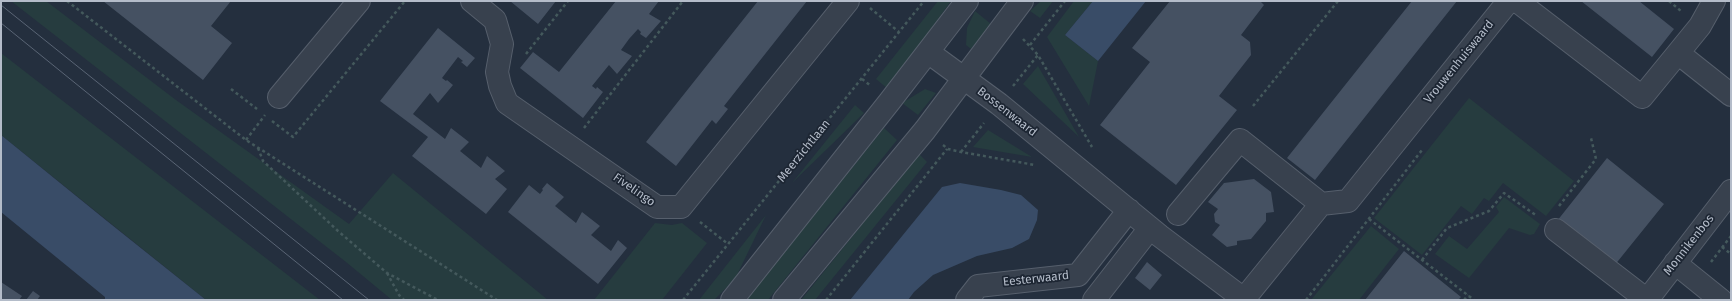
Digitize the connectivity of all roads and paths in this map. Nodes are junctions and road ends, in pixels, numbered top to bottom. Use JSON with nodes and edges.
{"nodes":[{"id":1,"x":67,"y":1,"type":"edge"},
{"id":2,"x":359,"y":1,"type":"edge"},
{"id":3,"x":405,"y":1,"type":"edge"},
{"id":4,"x":472,"y":1,"type":"edge"},
{"id":5,"x":568,"y":1,"type":"edge"},
{"id":6,"x":684,"y":1,"type":"edge"},
{"id":7,"x":924,"y":1,"type":"edge"},
{"id":8,"x":967,"y":1,"type":"edge"},
{"id":9,"x":1022,"y":1,"type":"edge"},
{"id":10,"x":1065,"y":1,"type":"edge"},
{"id":11,"x":1338,"y":1,"type":"edge"},
{"id":12,"x":1714,"y":1,"type":"edge"},
{"id":13,"x":857,"y":3,"type":"edge"},
{"id":14,"x":899,"y":32,"type":"junction"},
{"id":15,"x":1030,"y":45,"type":"dead end"},
{"id":16,"x":928,"y":52,"type":"junction"},
{"id":17,"x":1678,"y":53,"type":"junction"},
{"id":18,"x":1038,"y":54,"type":"dead end"},
{"id":19,"x":524,"y":56,"type":"dead end"},
{"id":20,"x":964,"y":79,"type":"junction"},
{"id":21,"x":231,"y":89,"type":"dead end"},
{"id":22,"x":1731,"y":95,"type":"edge"},
{"id":23,"x":279,"y":98,"type":"joint"},
{"id":24,"x":1253,"y":106,"type":"dead end"},
{"id":25,"x":265,"y":115,"type":"junction"},
{"id":26,"x":1591,"y":138,"type":"dead end"},
{"id":27,"x":246,"y":140,"type":"junction"},
{"id":28,"x":571,"y":146,"type":"junction"},
{"id":29,"x":1426,"y":146,"type":"dead end"},
{"id":30,"x":258,"y":147,"type":"junction"},
{"id":31,"x":948,"y":149,"type":"dead end"},
{"id":32,"x":1093,"y":149,"type":"dead end"},
{"id":33,"x":961,"y":152,"type":"dead end"},
{"id":34,"x":1038,"y":166,"type":"dead end"},
{"id":35,"x":1731,"y":191,"type":"edge"},
{"id":36,"x":1321,"y":204,"type":"junction"},
{"id":37,"x":681,"y":207,"type":"junction"},
{"id":38,"x":1129,"y":210,"type":"junction"},
{"id":39,"x":1178,"y":214,"type":"dead end"},
{"id":40,"x":1369,"y":219,"type":"junction"},
{"id":41,"x":1551,"y":226,"type":"junction"},
{"id":42,"x":1150,"y":228,"type":"junction"},
{"id":43,"x":728,"y":244,"type":"junction"},
{"id":44,"x":1422,"y":260,"type":"junction"},
{"id":45,"x":1675,"y":263,"type":"junction"},
{"id":46,"x":387,"y":273,"type":"junction"},
{"id":47,"x":1468,"y":295,"type":"junction"},
{"id":48,"x":404,"y":300,"type":"edge"},
{"id":49,"x":438,"y":300,"type":"edge"},
{"id":50,"x":497,"y":300,"type":"edge"},
{"id":51,"x":683,"y":300,"type":"edge"},
{"id":52,"x":732,"y":300,"type":"edge"},
{"id":53,"x":784,"y":300,"type":"edge"},
{"id":54,"x":826,"y":300,"type":"edge"},
{"id":55,"x":966,"y":300,"type":"edge"},
{"id":56,"x":1094,"y":300,"type":"edge"},
{"id":57,"x":1244,"y":300,"type":"edge"},
{"id":58,"x":1306,"y":300,"type":"edge"},
{"id":59,"x":1464,"y":300,"type":"edge"},
{"id":60,"x":1474,"y":300,"type":"edge"},
{"id":61,"x":1647,"y":300,"type":"edge"},
{"id":62,"x":1721,"y":300,"type":"edge"}],
"edges":[{"from":1,"to":27,"type":"path"},
{"from":2,"to":23,"type":"street"},
{"from":3,"to":25,"type":"path"},
{"from":4,"to":28,"type":"street","name":"Fivelingo"},
{"from":5,"to":19,"type":"path"},
{"from":6,"to":28,"type":"path"},
{"from":7,"to":14,"type":"path","name":"Meerzichtlaan"},
{"from":8,"to":16,"type":"street"},
{"from":9,"to":20,"type":"street"},
{"from":10,"to":15,"type":"path"},
{"from":11,"to":24,"type":"path"},
{"from":12,"to":17,"type":"street","name":"Vrouwenhuiswaard"},
{"from":13,"to":14,"type":"path"},
{"from":13,"to":37,"type":"street"},
{"from":14,"to":43,"type":"path","name":"Meerzichtlaan"},
{"from":16,"to":20,"type":"street","name":"Bossenwaard"},
{"from":16,"to":52,"type":"street"},
{"from":17,"to":22,"type":"street"},
{"from":17,"to":36,"type":"street","name":"Vrouwenhuiswaard"},
{"from":18,"to":32,"type":"path"},
{"from":20,"to":38,"type":"street","name":"Bossenwaard"},
{"from":20,"to":53,"type":"street"},
{"from":21,"to":25,"type":"path"},
{"from":23,"to":25,"type":"path"},
{"from":25,"to":27,"type":"path"},
{"from":26,"to":41,"type":"path"},
{"from":27,"to":30,"type":"path"},
{"from":28,"to":37,"type":"street","name":"Fivelingo"},
{"from":29,"to":40,"type":"path"},
{"from":30,"to":46,"type":"path"},
{"from":30,"to":50,"type":"path"},
{"from":31,"to":54,"type":"path"},
{"from":33,"to":34,"type":"path"},
{"from":35,"to":45,"type":"street","name":"Monnikenbos"},
{"from":36,"to":39,"type":"street"},
{"from":36,"to":57,"type":"street"},
{"from":37,"to":43,"type":"path"},
{"from":38,"to":42,"type":"street","name":"Bossenwaard"},
{"from":38,"to":55,"type":"street","name":"Eesterwaard"},
{"from":40,"to":44,"type":"path"},
{"from":40,"to":58,"type":"path"},
{"from":41,"to":44,"type":"path"},
{"from":41,"to":61,"type":"street"},
{"from":42,"to":56,"type":"street"},
{"from":42,"to":57,"type":"street","name":"Bossenwaard"},
{"from":43,"to":51,"type":"path","name":"Meerzichtlaan"},
{"from":44,"to":47,"type":"path"},
{"from":45,"to":61,"type":"street","name":"Monnikenbos"},
{"from":45,"to":62,"type":"street"},
{"from":46,"to":48,"type":"path"},
{"from":46,"to":49,"type":"path"},
{"from":47,"to":59,"type":"path"},
{"from":47,"to":60,"type":"path"}]}
